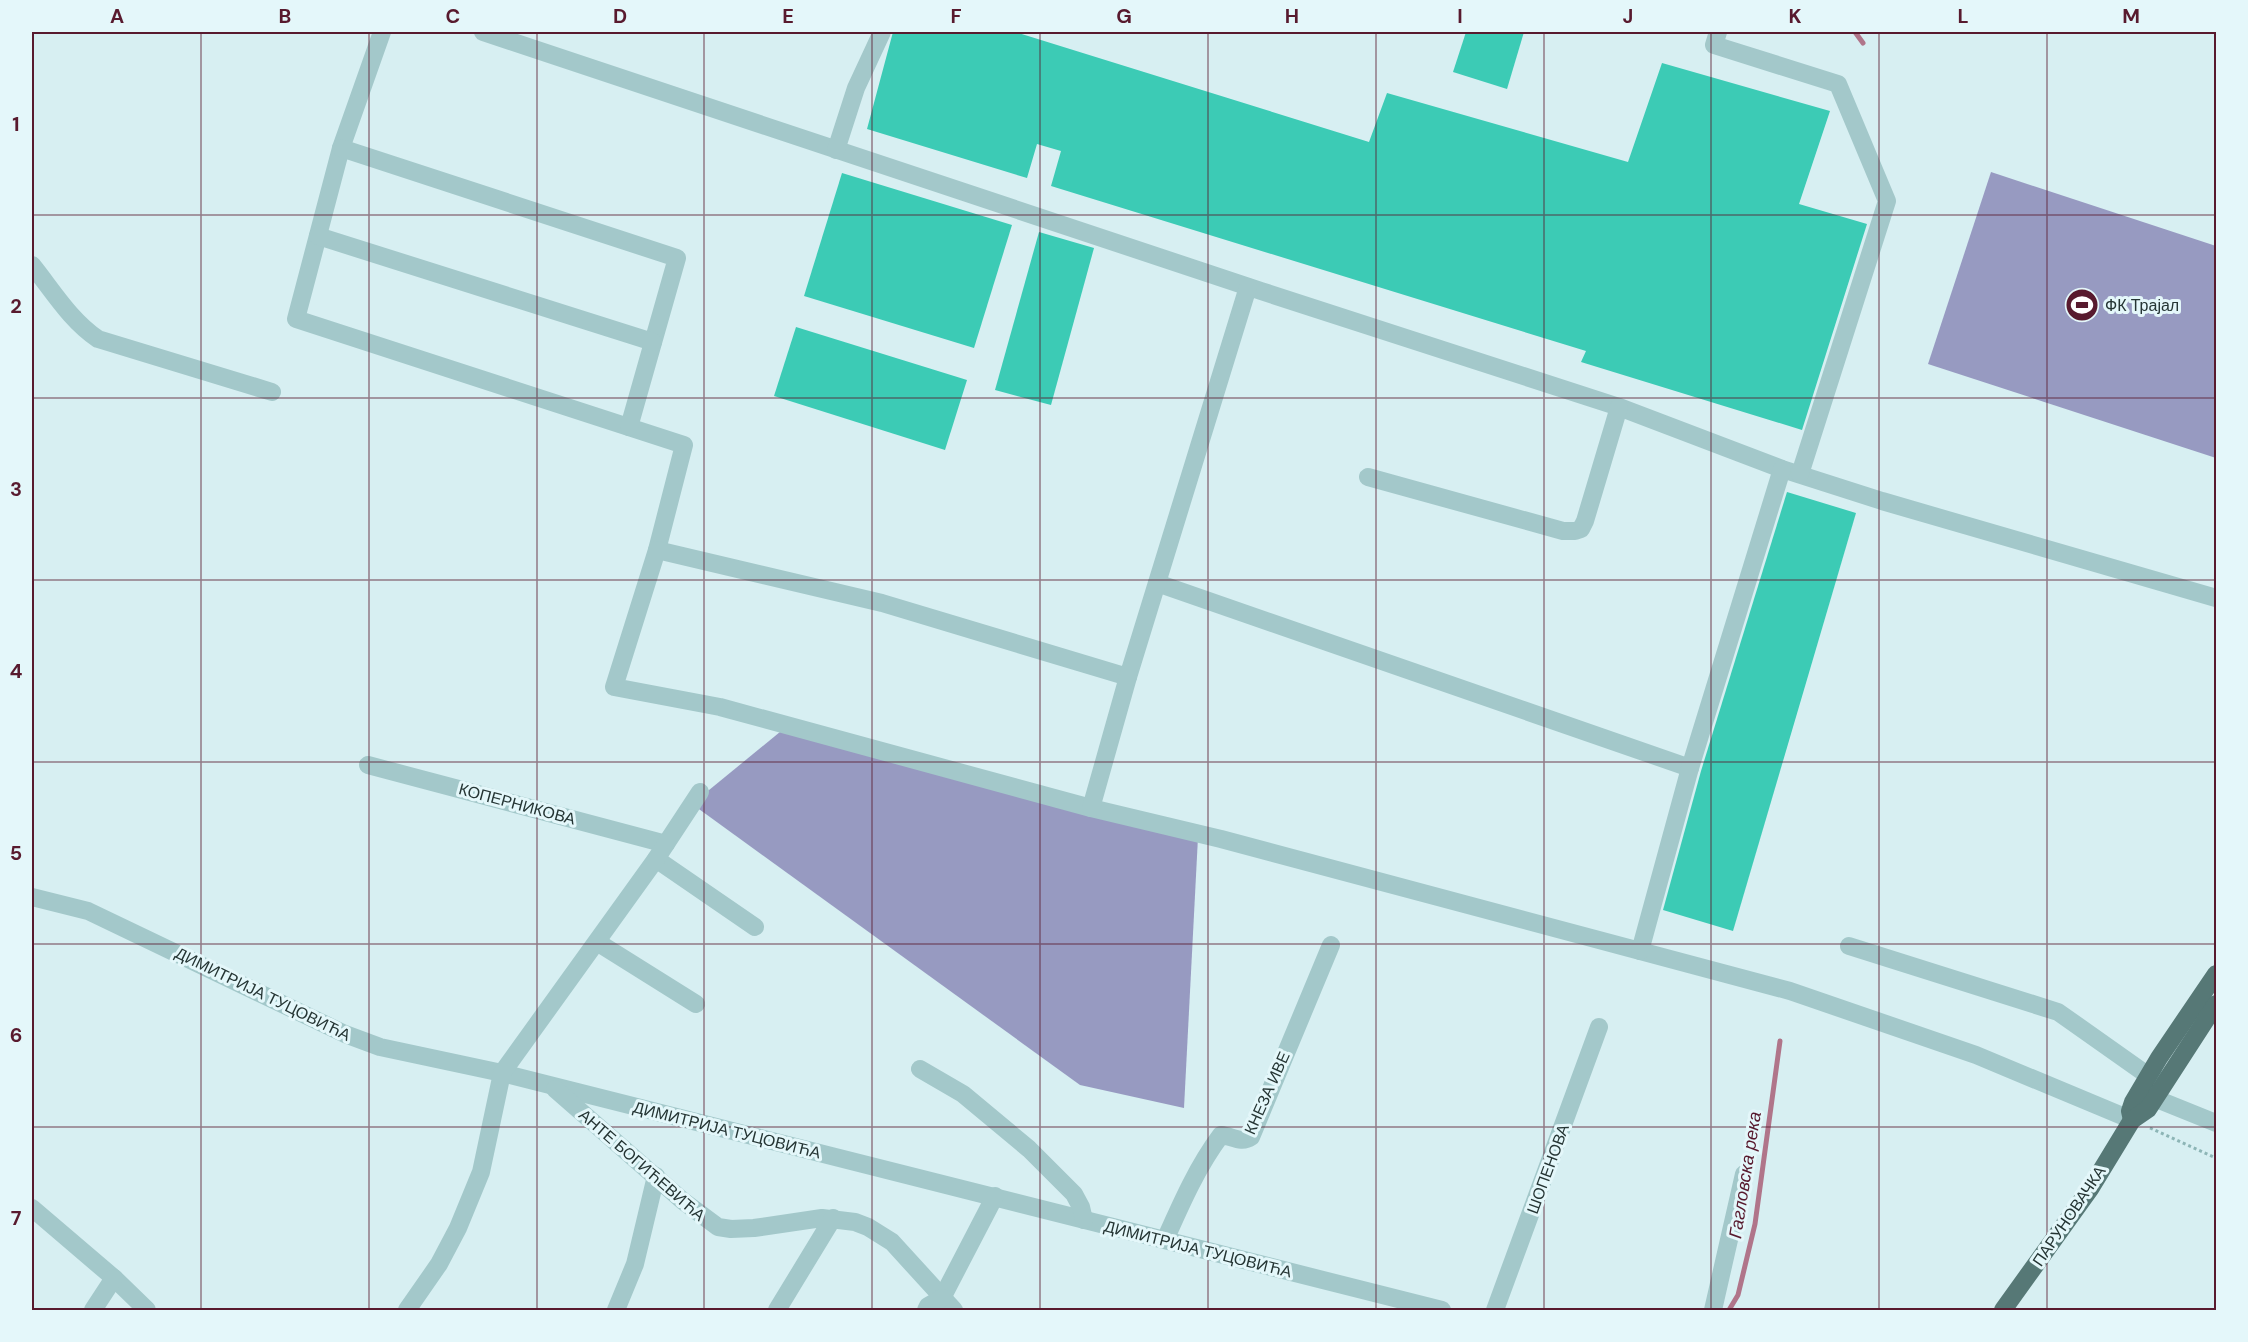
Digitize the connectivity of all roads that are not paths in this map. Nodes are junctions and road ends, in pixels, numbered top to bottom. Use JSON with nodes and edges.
{"nodes":[{"id":1,"x":382,"y":32,"type":"edge"},
{"id":2,"x":483,"y":32,"type":"edge"},
{"id":3,"x":882,"y":32,"type":"edge"},
{"id":4,"x":1718,"y":32,"type":"edge"},
{"id":5,"x":341,"y":148,"type":"junction"},
{"id":6,"x":836,"y":150,"type":"junction"},
{"id":7,"x":318,"y":236,"type":"junction"},
{"id":8,"x":32,"y":265,"type":"edge"},
{"id":9,"x":1248,"y":287,"type":"junction"},
{"id":10,"x":653,"y":342,"type":"junction"},
{"id":11,"x":272,"y":392,"type":"dead end"},
{"id":12,"x":1619,"y":407,"type":"junction"},
{"id":13,"x":629,"y":427,"type":"junction"},
{"id":14,"x":1782,"y":469,"type":"junction"},
{"id":15,"x":1800,"y":474,"type":"junction"},
{"id":16,"x":1368,"y":477,"type":"dead end"},
{"id":17,"x":657,"y":550,"type":"junction"},
{"id":18,"x":1157,"y":583,"type":"junction"},
{"id":19,"x":2217,"y":598,"type":"edge"},
{"id":20,"x":1128,"y":677,"type":"junction"},
{"id":21,"x":368,"y":765,"type":"dead end"},
{"id":22,"x":1690,"y":768,"type":"junction"},
{"id":23,"x":700,"y":792,"type":"dead end"},
{"id":24,"x":1091,"y":808,"type":"junction"},
{"id":25,"x":661,"y":852,"type":"junction"},
{"id":26,"x":32,"y":897,"type":"edge"},
{"id":27,"x":755,"y":927,"type":"dead end"},
{"id":28,"x":597,"y":942,"type":"junction"},
{"id":29,"x":1331,"y":945,"type":"dead end"},
{"id":30,"x":1849,"y":946,"type":"dead end"},
{"id":31,"x":1640,"y":951,"type":"junction"},
{"id":32,"x":2217,"y":974,"type":"edge"},
{"id":33,"x":696,"y":1004,"type":"dead end"},
{"id":34,"x":2217,"y":1004,"type":"edge"},
{"id":35,"x":1599,"y":1027,"type":"dead end"},
{"id":36,"x":920,"y":1069,"type":"dead end"},
{"id":37,"x":502,"y":1073,"type":"junction"},
{"id":38,"x":2156,"y":1085,"type":"junction"},
{"id":39,"x":551,"y":1086,"type":"junction"},
{"id":40,"x":2132,"y":1119,"type":"junction"},
{"id":41,"x":2217,"y":1124,"type":"edge"},
{"id":42,"x":1744,"y":1174,"type":"dead end"},
{"id":43,"x":656,"y":1176,"type":"junction"},
{"id":44,"x":995,"y":1196,"type":"junction"},
{"id":45,"x":32,"y":1208,"type":"edge"},
{"id":46,"x":833,"y":1218,"type":"junction"},
{"id":47,"x":1084,"y":1220,"type":"junction"},
{"id":48,"x":1165,"y":1240,"type":"junction"},
{"id":49,"x":114,"y":1278,"type":"junction"},
{"id":50,"x":948,"y":1304,"type":"edge"},
{"id":51,"x":1410,"y":1307,"type":"edge"},
{"id":52,"x":93,"y":1311,"type":"edge"},
{"id":53,"x":147,"y":1311,"type":"edge"},
{"id":54,"x":407,"y":1311,"type":"edge"},
{"id":55,"x":616,"y":1311,"type":"edge"},
{"id":56,"x":777,"y":1311,"type":"edge"},
{"id":57,"x":926,"y":1311,"type":"edge"},
{"id":58,"x":1442,"y":1311,"type":"edge"},
{"id":59,"x":1495,"y":1311,"type":"edge"},
{"id":60,"x":1713,"y":1311,"type":"edge"},
{"id":61,"x":2003,"y":1311,"type":"edge"}],
"edges":[{"from":1,"to":5,"type":"street"},
{"from":2,"to":6,"type":"street"},
{"from":3,"to":6,"type":"street"},
{"from":4,"to":15,"type":"street"},
{"from":5,"to":7,"type":"street"},
{"from":5,"to":10,"type":"street"},
{"from":6,"to":9,"type":"street"},
{"from":7,"to":10,"type":"street"},
{"from":7,"to":13,"type":"street"},
{"from":8,"to":11,"type":"street"},
{"from":9,"to":12,"type":"street"},
{"from":9,"to":18,"type":"street"},
{"from":10,"to":13,"type":"street"},
{"from":12,"to":14,"type":"street"},
{"from":12,"to":16,"type":"street"},
{"from":13,"to":17,"type":"street"},
{"from":14,"to":15,"type":"street"},
{"from":14,"to":22,"type":"street"},
{"from":15,"to":19,"type":"street"},
{"from":17,"to":20,"type":"street"},
{"from":17,"to":24,"type":"street"},
{"from":18,"to":20,"type":"street"},
{"from":18,"to":22,"type":"street"},
{"from":20,"to":24,"type":"street"},
{"from":21,"to":25,"type":"street","name":"КОПЕРНИКОВА"},
{"from":22,"to":31,"type":"street"},
{"from":23,"to":25,"type":"street"},
{"from":24,"to":31,"type":"street"},
{"from":25,"to":27,"type":"street","name":"КОПЕРНИКОВА"},
{"from":25,"to":28,"type":"street"},
{"from":26,"to":37,"type":"street","name":"ДИМИТРИЈА ТУЦОВИЋА"},
{"from":28,"to":33,"type":"street"},
{"from":28,"to":37,"type":"street"},
{"from":29,"to":48,"type":"street","name":"КНЕЗА ИВЕ"},
{"from":30,"to":38,"type":"street"},
{"from":31,"to":40,"type":"street"},
{"from":32,"to":38,"type":"main road","name":"ПАРУНОВАЧКА"},
{"from":34,"to":38,"type":"main road","name":"ПАРУНОВАЧКА"},
{"from":35,"to":59,"type":"street","name":"ШОПЕНОВА"},
{"from":36,"to":47,"type":"street"},
{"from":37,"to":39,"type":"street","name":"ДИМИТРИЈА ТУЦОВИЋА"},
{"from":37,"to":54,"type":"street"},
{"from":38,"to":40,"type":"main road","name":"ПАРУНОВАЧКА"},
{"from":38,"to":41,"type":"street"},
{"from":39,"to":43,"type":"street","name":"АНТЕ БОГИЋЕВИЋА"},
{"from":39,"to":44,"type":"street","name":"ДИМИТРИЈА ТУЦОВИЋА"},
{"from":40,"to":61,"type":"main road","name":"ПАРУНОВАЧКА"},
{"from":42,"to":60,"type":"street"},
{"from":43,"to":46,"type":"street","name":"АНТЕ БОГИЋЕВИЋА"},
{"from":43,"to":55,"type":"street"},
{"from":44,"to":47,"type":"street","name":"ДИМИТРИЈА ТУЦОВИЋА"},
{"from":44,"to":50,"type":"street"},
{"from":45,"to":49,"type":"street"},
{"from":46,"to":50,"type":"street","name":"АНТЕ БОГИЋЕВИЋА"},
{"from":46,"to":56,"type":"street"},
{"from":47,"to":48,"type":"street","name":"ДИМИТРИЈА ТУЦОВИЋА"},
{"from":48,"to":51,"type":"street","name":"ДИМИТРИЈА ТУЦОВИЋА"},
{"from":49,"to":52,"type":"street"},
{"from":49,"to":53,"type":"street"},
{"from":50,"to":57,"type":"street"},
{"from":51,"to":58,"type":"street","name":"ДИМИТРИЈА ТУЦОВИЋА"}]}
